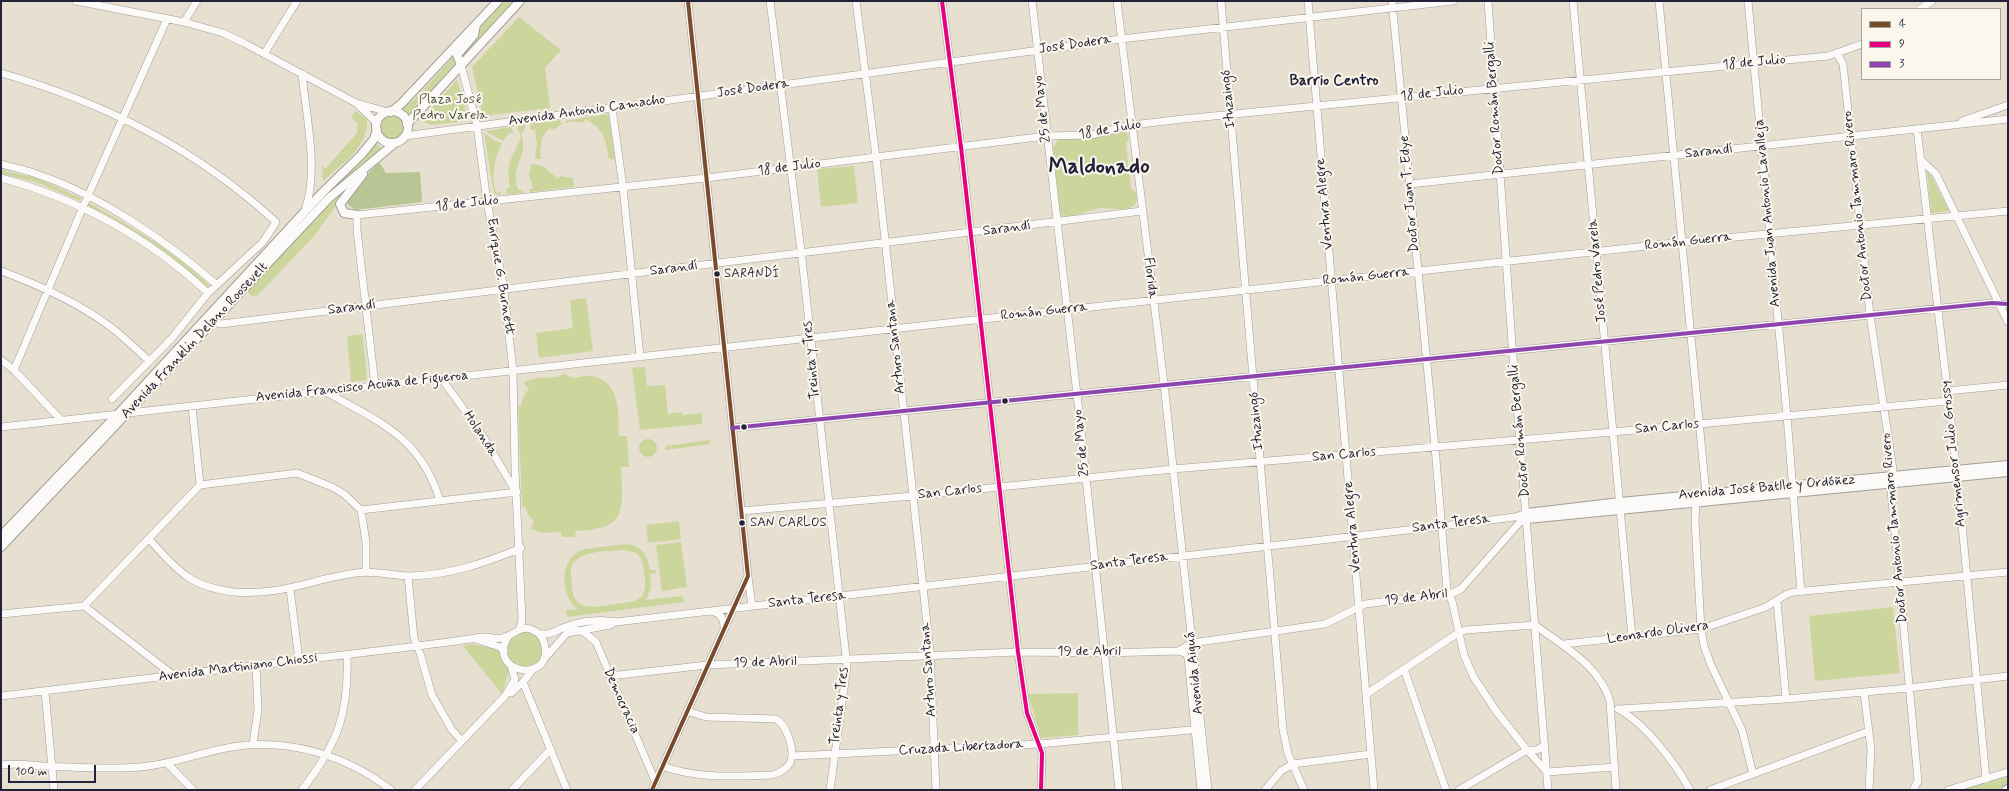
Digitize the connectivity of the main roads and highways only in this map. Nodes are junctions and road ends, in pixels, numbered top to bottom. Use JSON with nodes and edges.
{"nodes":[{"id":1,"x":498,"y":1,"type":"edge"},
{"id":2,"x":520,"y":1,"type":"edge"},
{"id":3,"x":476,"y":25,"type":"junction"},
{"id":4,"x":461,"y":65,"type":"junction"},
{"id":5,"x":390,"y":112,"type":"junction"},
{"id":6,"x":407,"y":124,"type":"junction"},
{"id":7,"x":377,"y":127,"type":"junction"},
{"id":8,"x":395,"y":143,"type":"junction"},
{"id":9,"x":369,"y":164,"type":"junction"},
{"id":10,"x":357,"y":215,"type":"road end"},
{"id":11,"x":209,"y":320,"type":"junction"},
{"id":12,"x":2008,"y":465,"type":"edge"},
{"id":13,"x":2008,"y":472,"type":"edge"},
{"id":14,"x":1957,"y":473,"type":"junction"},
{"id":15,"x":1792,"y":489,"type":"junction"},
{"id":16,"x":1620,"y":505,"type":"junction"},
{"id":17,"x":1527,"y":516,"type":"road end"},
{"id":18,"x":1,"y":536,"type":"edge"},
{"id":19,"x":1,"y":547,"type":"edge"}],
"edges":[{"from":1,"to":3,"type":"main road"},
{"from":2,"to":4,"type":"main road"},
{"from":3,"to":4,"type":"main road"},
{"from":3,"to":5,"type":"main road"},
{"from":4,"to":6,"type":"main road"},
{"from":5,"to":6,"type":"main road"},
{"from":5,"to":7,"type":"main road"},
{"from":6,"to":8,"type":"main road"},
{"from":7,"to":8,"type":"main road"},
{"from":7,"to":11,"type":"main road","name":"Avenida Franklin Delano Roosevelt"},
{"from":8,"to":9,"type":"main road","name":"Avenida Franklin Delano Roosevelt"},
{"from":9,"to":10,"type":"main road"},
{"from":9,"to":11,"type":"main road","name":"Avenida Franklin Delano Roosevelt"},
{"from":11,"to":18,"type":"main road","name":"Avenida Franklin Delano Roosevelt"},
{"from":11,"to":19,"type":"main road","name":"Avenida Franklin Delano Roosevelt"},
{"from":12,"to":14,"type":"main road","name":"Avenida José Batlle y Ordóñez"},
{"from":13,"to":14,"type":"main road","name":"Avenida José Batlle y Ordóñez"},
{"from":14,"to":15,"type":"main road","name":"Avenida José Batlle y Ordóñez"},
{"from":15,"to":16,"type":"main road","name":"Avenida José Batlle y Ordóñez"},
{"from":15,"to":16,"type":"main road","name":"Avenida José Batlle y Ordóñez"},
{"from":16,"to":17,"type":"main road","name":"Avenida José Batlle y Ordóñez"}]}
